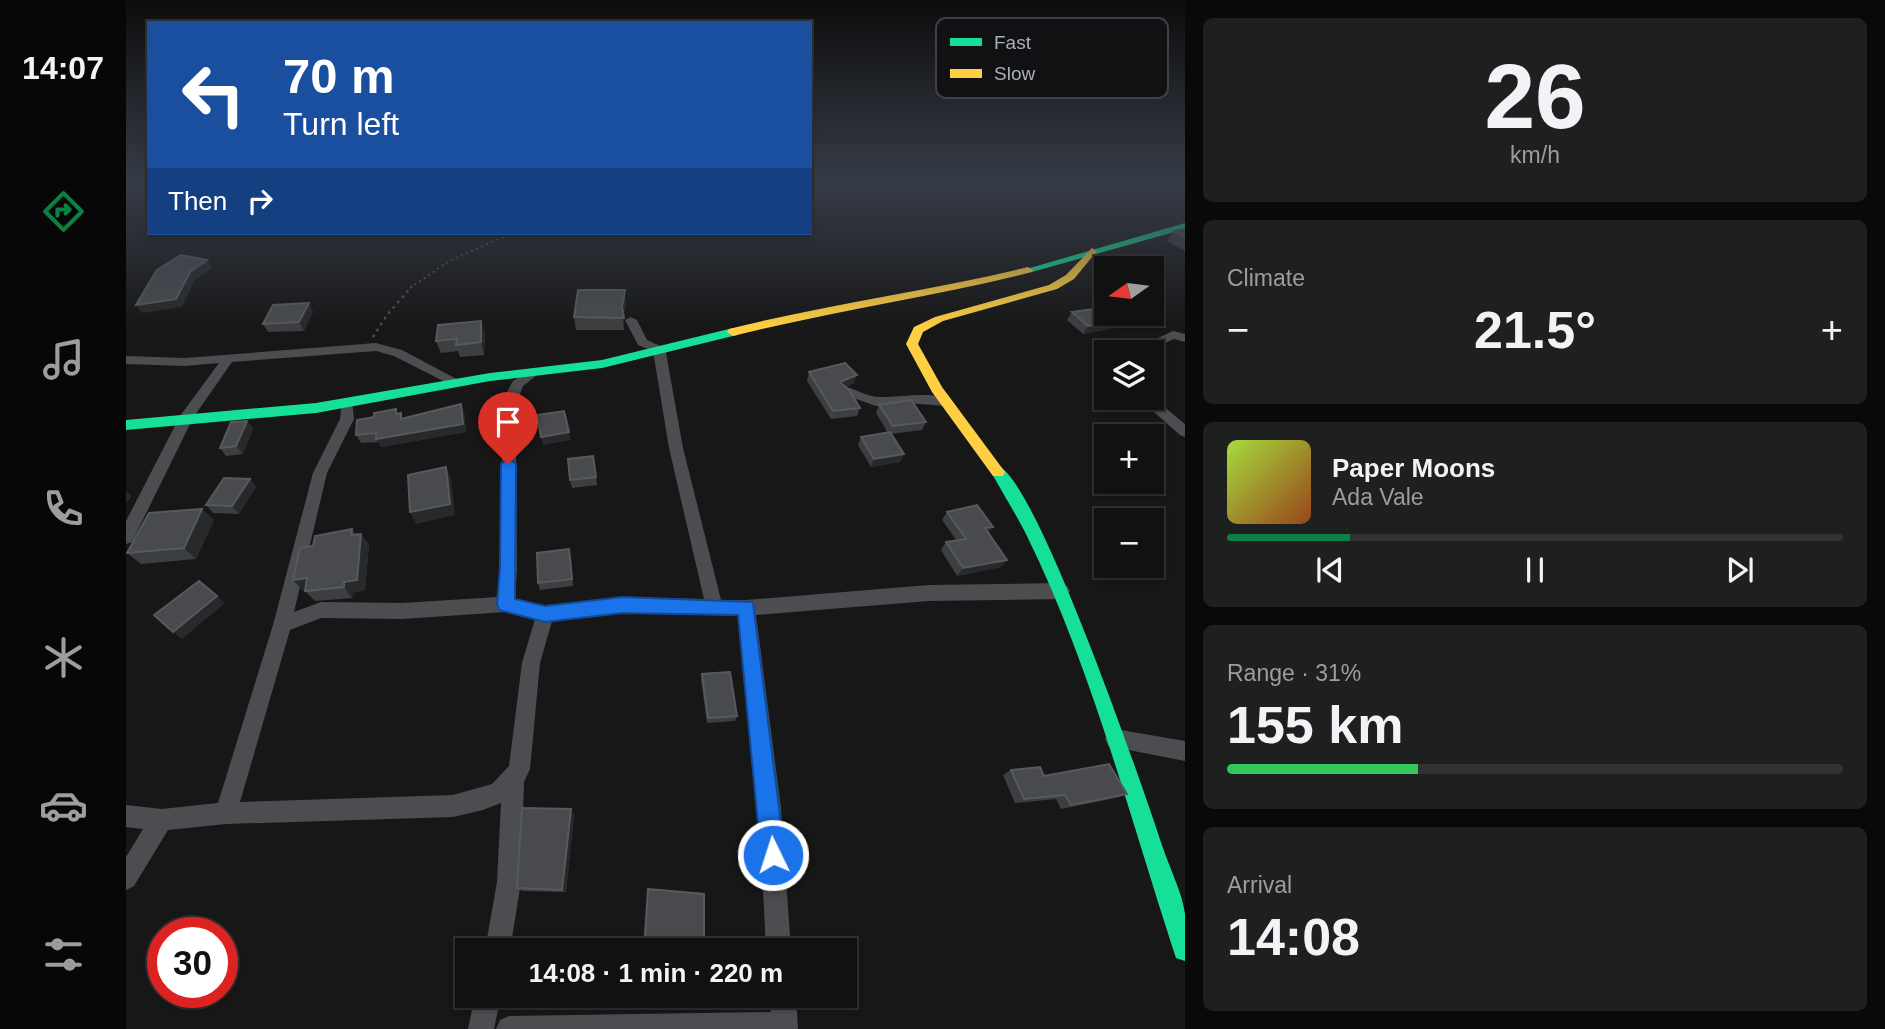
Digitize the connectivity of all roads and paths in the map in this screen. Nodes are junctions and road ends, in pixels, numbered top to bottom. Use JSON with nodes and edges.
{"nodes":[{"id":1,"x":1163,"y":232,"type":"edge"},
{"id":2,"x":508,"y":235,"type":"edge"},
{"id":3,"x":1092,"y":251,"type":"junction"},
{"id":4,"x":631,"y":320,"type":"dead end"},
{"id":5,"x":1185,"y":338,"type":"edge"},
{"id":6,"x":1162,"y":340,"type":"edge"},
{"id":7,"x":369,"y":348,"type":"junction"},
{"id":8,"x":661,"y":351,"type":"junction"},
{"id":9,"x":229,"y":358,"type":"junction"},
{"id":10,"x":126,"y":360,"type":"edge"},
{"id":11,"x":536,"y":372,"type":"junction"},
{"id":12,"x":458,"y":383,"type":"junction"},
{"id":13,"x":847,"y":391,"type":"edge"},
{"id":14,"x":945,"y":402,"type":"junction"},
{"id":15,"x":347,"y":403,"type":"junction"},
{"id":16,"x":1159,"y":410,"type":"edge"},
{"id":17,"x":184,"y":421,"type":"junction"},
{"id":18,"x":126,"y":425,"type":"edge"},
{"id":19,"x":1185,"y":432,"type":"edge"},
{"id":20,"x":126,"y":537,"type":"edge"},
{"id":21,"x":1061,"y":591,"type":"junction"},
{"id":22,"x":506,"y":604,"type":"junction"},
{"id":23,"x":714,"y":606,"type":"junction"},
{"id":24,"x":746,"y":608,"type":"junction"},
{"id":25,"x":545,"y":614,"type":"junction"},
{"id":26,"x":282,"y":625,"type":"junction"},
{"id":27,"x":1115,"y":739,"type":"junction"},
{"id":28,"x":1185,"y":751,"type":"edge"},
{"id":29,"x":513,"y":782,"type":"junction"},
{"id":30,"x":226,"y":813,"type":"junction"},
{"id":31,"x":126,"y":816,"type":"edge"},
{"id":32,"x":162,"y":820,"type":"junction"},
{"id":33,"x":126,"y":878,"type":"edge"},
{"id":34,"x":500,"y":938,"type":"edge"},
{"id":35,"x":778,"y":938,"type":"edge"},
{"id":36,"x":1185,"y":949,"type":"edge"},
{"id":37,"x":485,"y":1008,"type":"edge"},
{"id":38,"x":784,"y":1008,"type":"edge"},
{"id":39,"x":785,"y":1027,"type":"edge"},
{"id":40,"x":481,"y":1029,"type":"edge"},
{"id":41,"x":509,"y":1029,"type":"edge"}],
"edges":[{"from":1,"to":3,"type":"street"},
{"from":2,"to":7,"type":"path"},
{"from":3,"to":8,"type":"street"},
{"from":3,"to":14,"type":"street"},
{"from":4,"to":8,"type":"street"},
{"from":5,"to":6,"type":"street"},
{"from":7,"to":9,"type":"street"},
{"from":7,"to":12,"type":"street"},
{"from":8,"to":11,"type":"street"},
{"from":8,"to":23,"type":"street"},
{"from":9,"to":10,"type":"street"},
{"from":9,"to":17,"type":"street"},
{"from":11,"to":12,"type":"street"},
{"from":11,"to":22,"type":"street"},
{"from":12,"to":15,"type":"street"},
{"from":13,"to":14,"type":"street"},
{"from":14,"to":21,"type":"street"},
{"from":15,"to":17,"type":"street"},
{"from":15,"to":26,"type":"street"},
{"from":16,"to":19,"type":"street"},
{"from":17,"to":18,"type":"street"},
{"from":17,"to":20,"type":"street"},
{"from":21,"to":24,"type":"street"},
{"from":21,"to":27,"type":"street"},
{"from":22,"to":25,"type":"street"},
{"from":22,"to":26,"type":"street"},
{"from":23,"to":24,"type":"street"},
{"from":23,"to":25,"type":"street"},
{"from":24,"to":35,"type":"street"},
{"from":25,"to":29,"type":"street"},
{"from":26,"to":30,"type":"street"},
{"from":27,"to":28,"type":"street"},
{"from":27,"to":36,"type":"street"},
{"from":29,"to":30,"type":"street"},
{"from":29,"to":34,"type":"street"},
{"from":30,"to":32,"type":"street"},
{"from":31,"to":32,"type":"street"},
{"from":32,"to":33,"type":"street"},
{"from":37,"to":40,"type":"street"},
{"from":38,"to":39,"type":"street"},
{"from":39,"to":41,"type":"street"}]}
